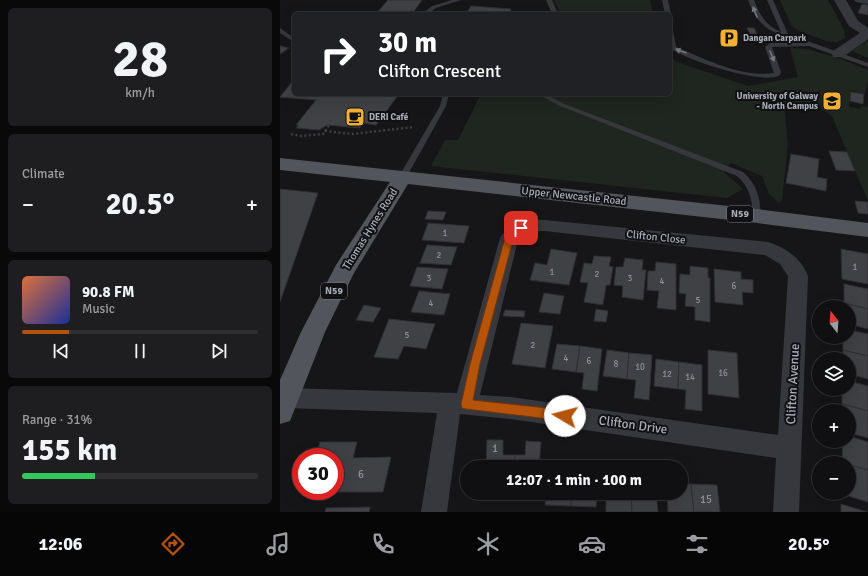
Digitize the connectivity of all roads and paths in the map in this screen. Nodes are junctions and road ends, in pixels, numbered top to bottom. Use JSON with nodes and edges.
{"nodes":[{"id":1,"x":458,"y":0,"type":"edge"},
{"id":2,"x":549,"y":0,"type":"edge"},
{"id":3,"x":665,"y":0,"type":"edge"},
{"id":4,"x":751,"y":0,"type":"edge"},
{"id":5,"x":770,"y":0,"type":"edge"},
{"id":6,"x":840,"y":0,"type":"edge"},
{"id":7,"x":860,"y":0,"type":"edge"},
{"id":8,"x":868,"y":1,"type":"edge"},
{"id":9,"x":428,"y":12,"type":"edge"},
{"id":10,"x":555,"y":12,"type":"edge"},
{"id":11,"x":668,"y":12,"type":"edge"},
{"id":12,"x":280,"y":30,"type":"edge"},
{"id":13,"x":868,"y":33,"type":"edge"},
{"id":14,"x":786,"y":36,"type":"junction"},
{"id":15,"x":292,"y":39,"type":"edge"},
{"id":16,"x":672,"y":42,"type":"edge"},
{"id":17,"x":810,"y":44,"type":"junction"},
{"id":18,"x":838,"y":54,"type":"junction"},
{"id":19,"x":868,"y":65,"type":"edge"},
{"id":20,"x":446,"y":96,"type":"edge"},
{"id":21,"x":545,"y":96,"type":"edge"},
{"id":22,"x":329,"y":125,"type":"dead end"},
{"id":23,"x":414,"y":127,"type":"dead end"},
{"id":24,"x":325,"y":131,"type":"junction"},
{"id":25,"x":291,"y":134,"type":"dead end"},
{"id":26,"x":280,"y":164,"type":"edge"},
{"id":27,"x":402,"y":178,"type":"junction"},
{"id":28,"x":757,"y":216,"type":"junction"},
{"id":29,"x":868,"y":230,"type":"edge"},
{"id":30,"x":786,"y":259,"type":"joint"},
{"id":31,"x":458,"y":404,"type":"junction"},
{"id":32,"x":282,"y":405,"type":"edge"},
{"id":33,"x":790,"y":448,"type":"junction"},
{"id":34,"x":434,"y":512,"type":"edge"},
{"id":35,"x":786,"y":512,"type":"edge"}],
"edges":[{"from":1,"to":9,"type":"lane"},
{"from":2,"to":10,"type":"lane"},
{"from":3,"to":11,"type":"lane"},
{"from":14,"to":4,"type":"lane","one_way":true},
{"from":5,"to":14,"type":"lane"},
{"from":6,"to":13,"type":"street"},
{"from":7,"to":8,"type":"street"},
{"from":12,"to":15,"type":"lane"},
{"from":13,"to":18,"type":"street"},
{"from":14,"to":17,"type":"lane"},
{"from":17,"to":16,"type":"lane","one_way":true},
{"from":17,"to":18,"type":"lane"},
{"from":18,"to":19,"type":"lane"},
{"from":20,"to":27,"type":"lane"},
{"from":21,"to":28,"type":"lane"},
{"from":22,"to":24,"type":"path"},
{"from":23,"to":24,"type":"path"},
{"from":24,"to":25,"type":"path"},
{"from":26,"to":27,"type":"main road","name":"Upper Newcastle Road","number":"N59"},
{"from":27,"to":28,"type":"main road","name":"Upper Newcastle Road","number":"N59"},
{"from":27,"to":32,"type":"main road","name":"Thomas Hynes Road","number":"N59"},
{"from":28,"to":29,"type":"main road","name":"Upper Newcastle Road","number":"N59"},
{"from":30,"to":31,"type":"street","name":"Clifton Close"},
{"from":30,"to":33,"type":"street","name":"Clifton Avenue"},
{"from":31,"to":32,"type":"street","name":"Clifton Drive"},
{"from":31,"to":33,"type":"street","name":"Clifton Drive"},
{"from":31,"to":34,"type":"street"},
{"from":33,"to":35,"type":"street","name":"Clifton Avenue"}]}
